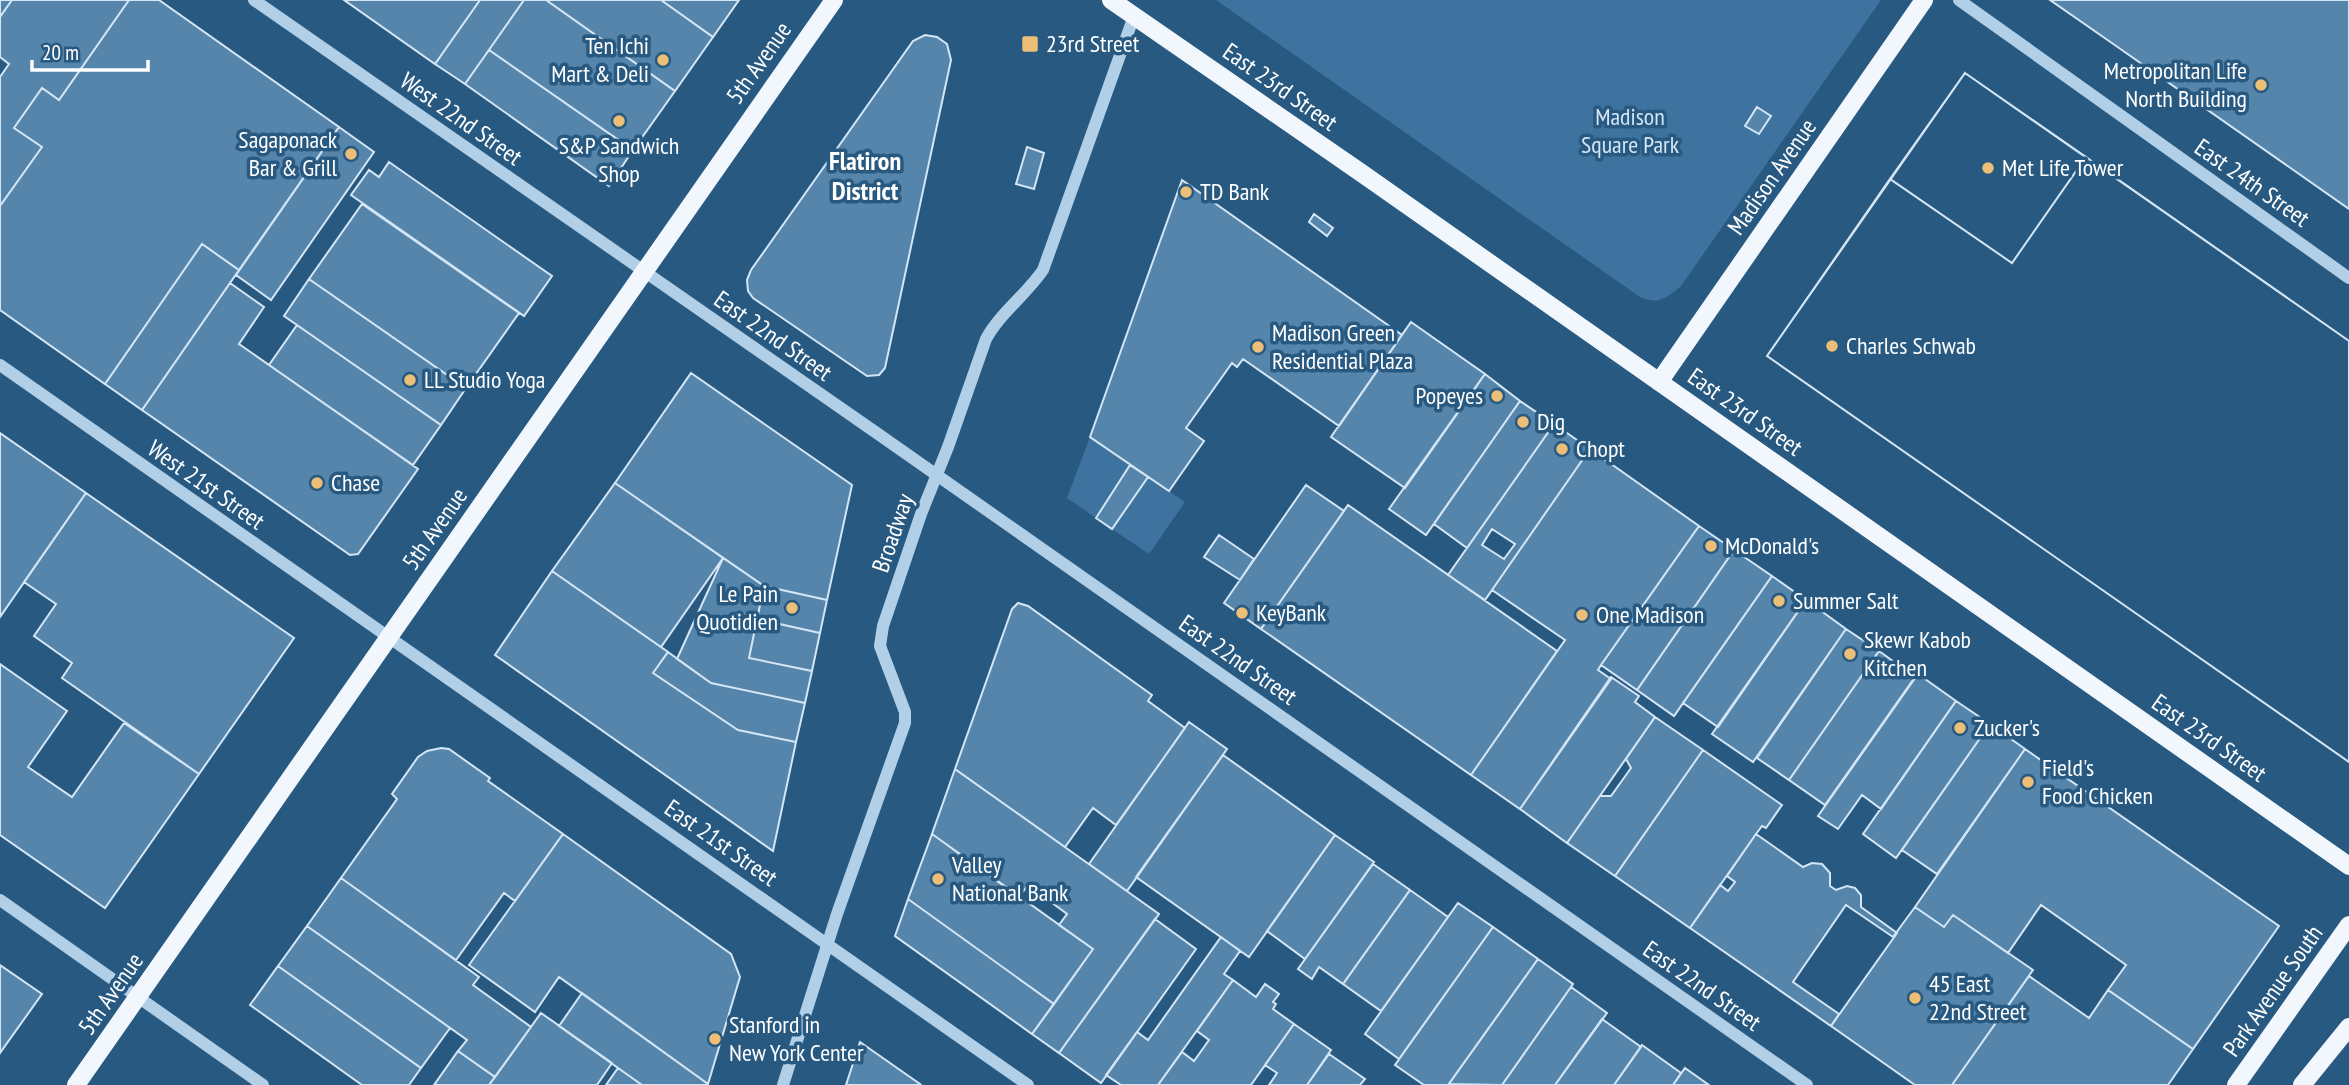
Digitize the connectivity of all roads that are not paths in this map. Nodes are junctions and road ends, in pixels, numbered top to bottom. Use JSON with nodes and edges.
{"nodes":[{"id":1,"x":254,"y":0,"type":"edge"},
{"id":2,"x":834,"y":0,"type":"edge"},
{"id":3,"x":1111,"y":0,"type":"edge"},
{"id":4,"x":1924,"y":0,"type":"edge"},
{"id":5,"x":1959,"y":0,"type":"edge"},
{"id":6,"x":1137,"y":8,"type":"edge"},
{"id":7,"x":644,"y":272,"type":"junction"},
{"id":8,"x":2349,"y":278,"type":"edge"},
{"id":9,"x":0,"y":365,"type":"edge"},
{"id":10,"x":1660,"y":382,"type":"junction"},
{"id":11,"x":937,"y":475,"type":"junction"},
{"id":12,"x":389,"y":637,"type":"junction"},
{"id":13,"x":2349,"y":866,"type":"edge"},
{"id":14,"x":0,"y":900,"type":"edge"},
{"id":15,"x":2349,"y":925,"type":"edge"},
{"id":16,"x":828,"y":944,"type":"junction"},
{"id":17,"x":138,"y":998,"type":"junction"},
{"id":18,"x":2349,"y":1027,"type":"edge"},
{"id":19,"x":76,"y":1085,"type":"edge"},
{"id":20,"x":263,"y":1085,"type":"edge"},
{"id":21,"x":783,"y":1085,"type":"edge"},
{"id":22,"x":1028,"y":1085,"type":"edge"},
{"id":23,"x":1807,"y":1085,"type":"edge"},
{"id":24,"x":2236,"y":1085,"type":"edge"},
{"id":25,"x":2302,"y":1085,"type":"edge"}],
"edges":[{"from":1,"to":7,"type":"street","name":"West 22nd Street"},
{"from":2,"to":7,"type":"main road","name":"5th Avenue"},
{"from":3,"to":6,"type":"main road","name":"East 23rd Street"},
{"from":4,"to":10,"type":"main road","name":"Madison Avenue"},
{"from":5,"to":8,"type":"street","name":"East 24th Street"},
{"from":6,"to":10,"type":"main road","name":"East 23rd Street"},
{"from":6,"to":11,"type":"street","name":"Broadway"},
{"from":7,"to":11,"type":"street","name":"East 22nd Street"},
{"from":7,"to":12,"type":"main road","name":"5th Avenue"},
{"from":9,"to":12,"type":"street","name":"West 21st Street"},
{"from":10,"to":13,"type":"main road","name":"East 23rd Street"},
{"from":11,"to":16,"type":"street","name":"Broadway"},
{"from":11,"to":23,"type":"street","name":"East 22nd Street"},
{"from":12,"to":16,"type":"street","name":"East 21st Street"},
{"from":12,"to":17,"type":"main road","name":"5th Avenue"},
{"from":14,"to":17,"type":"street"},
{"from":15,"to":24,"type":"main road","name":"Park Avenue South"},
{"from":16,"to":21,"type":"street","name":"Broadway"},
{"from":16,"to":22,"type":"street","name":"East 21st Street"},
{"from":17,"to":19,"type":"main road","name":"5th Avenue"},
{"from":17,"to":20,"type":"street"},
{"from":18,"to":25,"type":"main road"}]}
